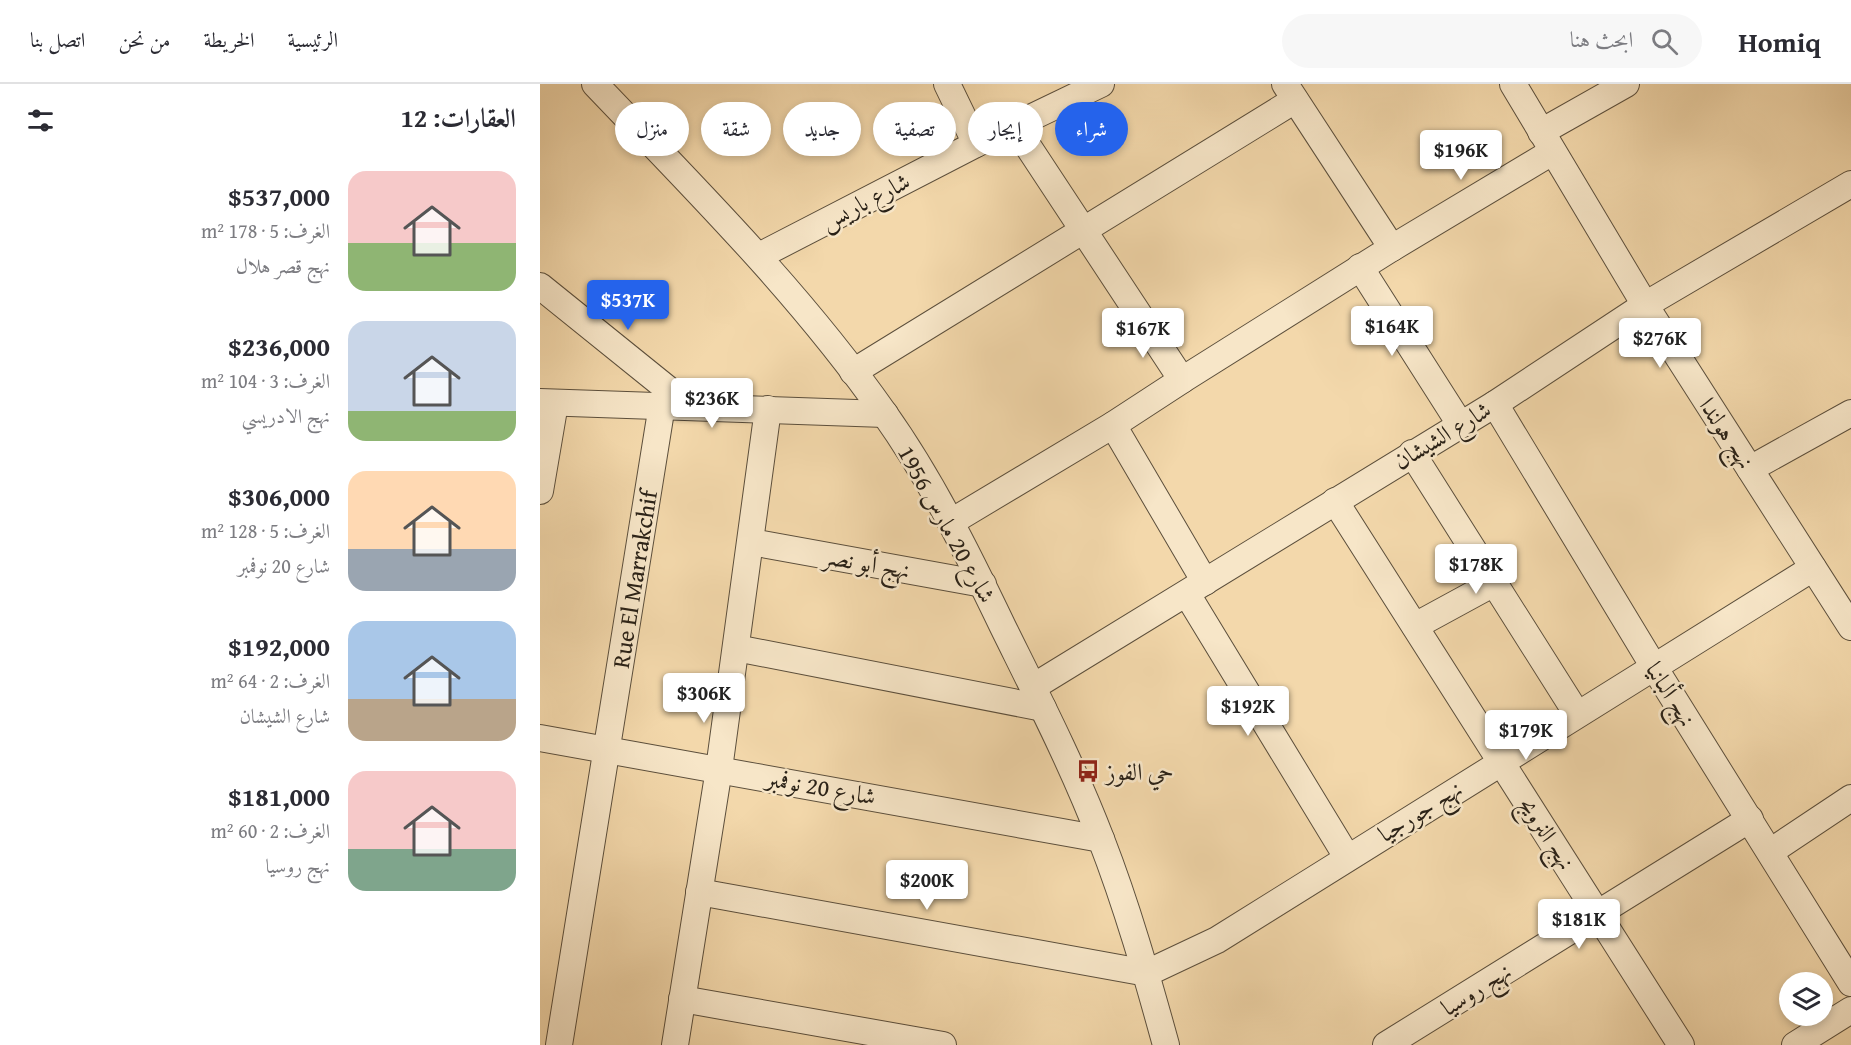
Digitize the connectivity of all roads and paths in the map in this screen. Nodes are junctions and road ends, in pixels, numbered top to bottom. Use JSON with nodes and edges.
{"nodes":[{"id":1,"x":595,"y":84,"type":"edge"},
{"id":2,"x":947,"y":84,"type":"edge"},
{"id":3,"x":1101,"y":84,"type":"edge"},
{"id":4,"x":1513,"y":84,"type":"edge"},
{"id":5,"x":1626,"y":84,"type":"edge"},
{"id":6,"x":1290,"y":92,"type":"edge"},
{"id":7,"x":1043,"y":111,"type":"edge"},
{"id":8,"x":968,"y":127,"type":"edge"},
{"id":9,"x":1546,"y":142,"type":"junction"},
{"id":10,"x":968,"y":148,"type":"edge"},
{"id":11,"x":1034,"y":156,"type":"edge"},
{"id":12,"x":1851,"y":184,"type":"edge"},
{"id":13,"x":1084,"y":231,"type":"junction"},
{"id":14,"x":1392,"y":248,"type":"junction"},
{"id":15,"x":759,"y":256,"type":"junction"},
{"id":16,"x":1360,"y":267,"type":"junction"},
{"id":17,"x":540,"y":286,"type":"edge"},
{"id":18,"x":1645,"y":305,"type":"junction"},
{"id":19,"x":852,"y":372,"type":"junction"},
{"id":20,"x":1182,"y":380,"type":"junction"},
{"id":21,"x":548,"y":403,"type":"edge"},
{"id":22,"x":1495,"y":404,"type":"junction"},
{"id":23,"x":662,"y":405,"type":"junction"},
{"id":24,"x":690,"y":407,"type":"junction"},
{"id":25,"x":768,"y":409,"type":"junction"},
{"id":26,"x":1851,"y":413,"type":"edge"},
{"id":27,"x":885,"y":414,"type":"junction"},
{"id":28,"x":1460,"y":424,"type":"junction"},
{"id":29,"x":1113,"y":425,"type":"junction"},
{"id":30,"x":1412,"y":453,"type":"junction"},
{"id":31,"x":1750,"y":468,"type":"junction"},
{"id":32,"x":540,"y":491,"type":"edge"},
{"id":33,"x":1335,"y":501,"type":"junction"},
{"id":34,"x":951,"y":522,"type":"junction"},
{"id":35,"x":750,"y":542,"type":"junction"},
{"id":36,"x":1814,"y":568,"type":"junction"},
{"id":37,"x":1494,"y":583,"type":"junction"},
{"id":38,"x":982,"y":584,"type":"junction"},
{"id":39,"x":1196,"y":588,"type":"junction"},
{"id":40,"x":1415,"y":626,"type":"junction"},
{"id":41,"x":1851,"y":627,"type":"edge"},
{"id":42,"x":736,"y":648,"type":"junction"},
{"id":43,"x":1654,"y":668,"type":"junction"},
{"id":44,"x":1038,"y":697,"type":"junction"},
{"id":45,"x":1577,"y":714,"type":"junction"},
{"id":46,"x":540,"y":738,"type":"edge"},
{"id":47,"x":605,"y":751,"type":"junction"},
{"id":48,"x":1500,"y":761,"type":"junction"},
{"id":49,"x":719,"y":769,"type":"junction"},
{"id":50,"x":1851,"y":798,"type":"edge"},
{"id":51,"x":1750,"y":819,"type":"junction"},
{"id":52,"x":1101,"y":838,"type":"junction"},
{"id":53,"x":1770,"y":852,"type":"junction"},
{"id":54,"x":1347,"y":857,"type":"junction"},
{"id":55,"x":699,"y":892,"type":"junction"},
{"id":56,"x":1598,"y":912,"type":"junction"},
{"id":57,"x":1848,"y":971,"type":"edge"},
{"id":58,"x":1147,"y":973,"type":"junction"},
{"id":59,"x":682,"y":999,"type":"junction"},
{"id":60,"x":1851,"y":1010,"type":"edge"},
{"id":61,"x":559,"y":1045,"type":"edge"},
{"id":62,"x":675,"y":1045,"type":"edge"},
{"id":63,"x":943,"y":1045,"type":"edge"},
{"id":64,"x":1166,"y":1045,"type":"edge"},
{"id":65,"x":1386,"y":1045,"type":"edge"},
{"id":66,"x":1681,"y":1045,"type":"edge"},
{"id":67,"x":1795,"y":1045,"type":"edge"}],
"edges":[{"from":1,"to":15,"type":"street","name":"شارع 20 مارس 1956"},
{"from":2,"to":8,"type":"street"},
{"from":3,"to":7,"type":"street","name":"شارع باريس"},
{"from":4,"to":9,"type":"street","name":"نهج هولندا"},
{"from":5,"to":9,"type":"street"},
{"from":6,"to":13,"type":"street"},
{"from":6,"to":14,"type":"street"},
{"from":9,"to":14,"type":"street"},
{"from":9,"to":18,"type":"street","name":"نهج هولندا"},
{"from":10,"to":15,"type":"street","name":"شارع باريس"},
{"from":11,"to":13,"type":"street"},
{"from":12,"to":18,"type":"street","name":"شارع الشيشان"},
{"from":13,"to":19,"type":"street"},
{"from":13,"to":20,"type":"street"},
{"from":14,"to":16,"type":"street"},
{"from":15,"to":19,"type":"street","name":"شارع 20 مارس 1956"},
{"from":16,"to":20,"type":"street"},
{"from":16,"to":28,"type":"street"},
{"from":17,"to":24,"type":"street"},
{"from":18,"to":22,"type":"street","name":"شارع الشيشان"},
{"from":18,"to":31,"type":"street","name":"نهج هولندا"},
{"from":19,"to":27,"type":"street","name":"شارع 20 مارس 1956"},
{"from":20,"to":29,"type":"street"},
{"from":21,"to":23,"type":"street"},
{"from":21,"to":32,"type":"street"},
{"from":22,"to":28,"type":"street","name":"شارع الشيشان"},
{"from":22,"to":43,"type":"street","name":"نهج ألبانيا"},
{"from":23,"to":24,"type":"street"},
{"from":23,"to":47,"type":"street","name":"Rue El Marrakchif"},
{"from":24,"to":25,"type":"street"},
{"from":25,"to":27,"type":"street"},
{"from":25,"to":35,"type":"street"},
{"from":26,"to":31,"type":"street"},
{"from":27,"to":34,"type":"street","name":"شارع 20 مارس 1956"},
{"from":28,"to":30,"type":"street","name":"شارع الشيشان"},
{"from":29,"to":34,"type":"street"},
{"from":29,"to":39,"type":"street"},
{"from":30,"to":33,"type":"street","name":"شارع الشيشان"},
{"from":30,"to":37,"type":"street"},
{"from":31,"to":36,"type":"street","name":"نهج هولندا"},
{"from":33,"to":39,"type":"street","name":"شارع الشيشان"},
{"from":33,"to":40,"type":"street","name":"نهج النرويج"},
{"from":34,"to":38,"type":"street","name":"شارع 20 مارس 1956"},
{"from":35,"to":38,"type":"street","name":"نهج أبو نصر"},
{"from":35,"to":42,"type":"street"},
{"from":36,"to":41,"type":"street","name":"نهج هولندا"},
{"from":36,"to":43,"type":"street","name":"نهج جورجيا"},
{"from":37,"to":40,"type":"street"},
{"from":37,"to":45,"type":"street"},
{"from":38,"to":44,"type":"street","name":"شارع 20 مارس 1956"},
{"from":39,"to":44,"type":"street","name":"شارع الشيشان"},
{"from":39,"to":54,"type":"street"},
{"from":40,"to":48,"type":"street","name":"نهج النرويج"},
{"from":42,"to":44,"type":"street"},
{"from":42,"to":49,"type":"street"},
{"from":43,"to":45,"type":"street","name":"نهج جورجيا"},
{"from":43,"to":51,"type":"street","name":"نهج ألبانيا"},
{"from":44,"to":52,"type":"street","name":"شارع 20 مارس 1956"},
{"from":45,"to":48,"type":"street","name":"نهج جورجيا"},
{"from":46,"to":47,"type":"street","name":"شارع 20 نوفمبر"},
{"from":47,"to":49,"type":"street","name":"شارع 20 نوفمبر"},
{"from":47,"to":61,"type":"street","name":"Rue El Marrakchif"},
{"from":48,"to":54,"type":"street","name":"نهج جورجيا"},
{"from":48,"to":56,"type":"street","name":"نهج النرويج"},
{"from":49,"to":52,"type":"street","name":"شارع 20 نوفمبر"},
{"from":49,"to":55,"type":"street"},
{"from":50,"to":53,"type":"street"},
{"from":51,"to":53,"type":"street","name":"نهج ألبانيا"},
{"from":51,"to":56,"type":"street","name":"نهج روسيا"},
{"from":52,"to":58,"type":"street","name":"شارع 20 مارس 1956"},
{"from":53,"to":57,"type":"street","name":"نهج ألبانيا"},
{"from":54,"to":58,"type":"street","name":"نهج جورجيا"},
{"from":55,"to":58,"type":"street"},
{"from":55,"to":59,"type":"street"},
{"from":56,"to":65,"type":"street","name":"نهج روسيا"},
{"from":56,"to":66,"type":"street","name":"نهج النرويج"},
{"from":58,"to":64,"type":"street","name":"شارع 20 مارس 1956"},
{"from":59,"to":62,"type":"street"},
{"from":59,"to":63,"type":"street"},
{"from":60,"to":67,"type":"street"}]}
